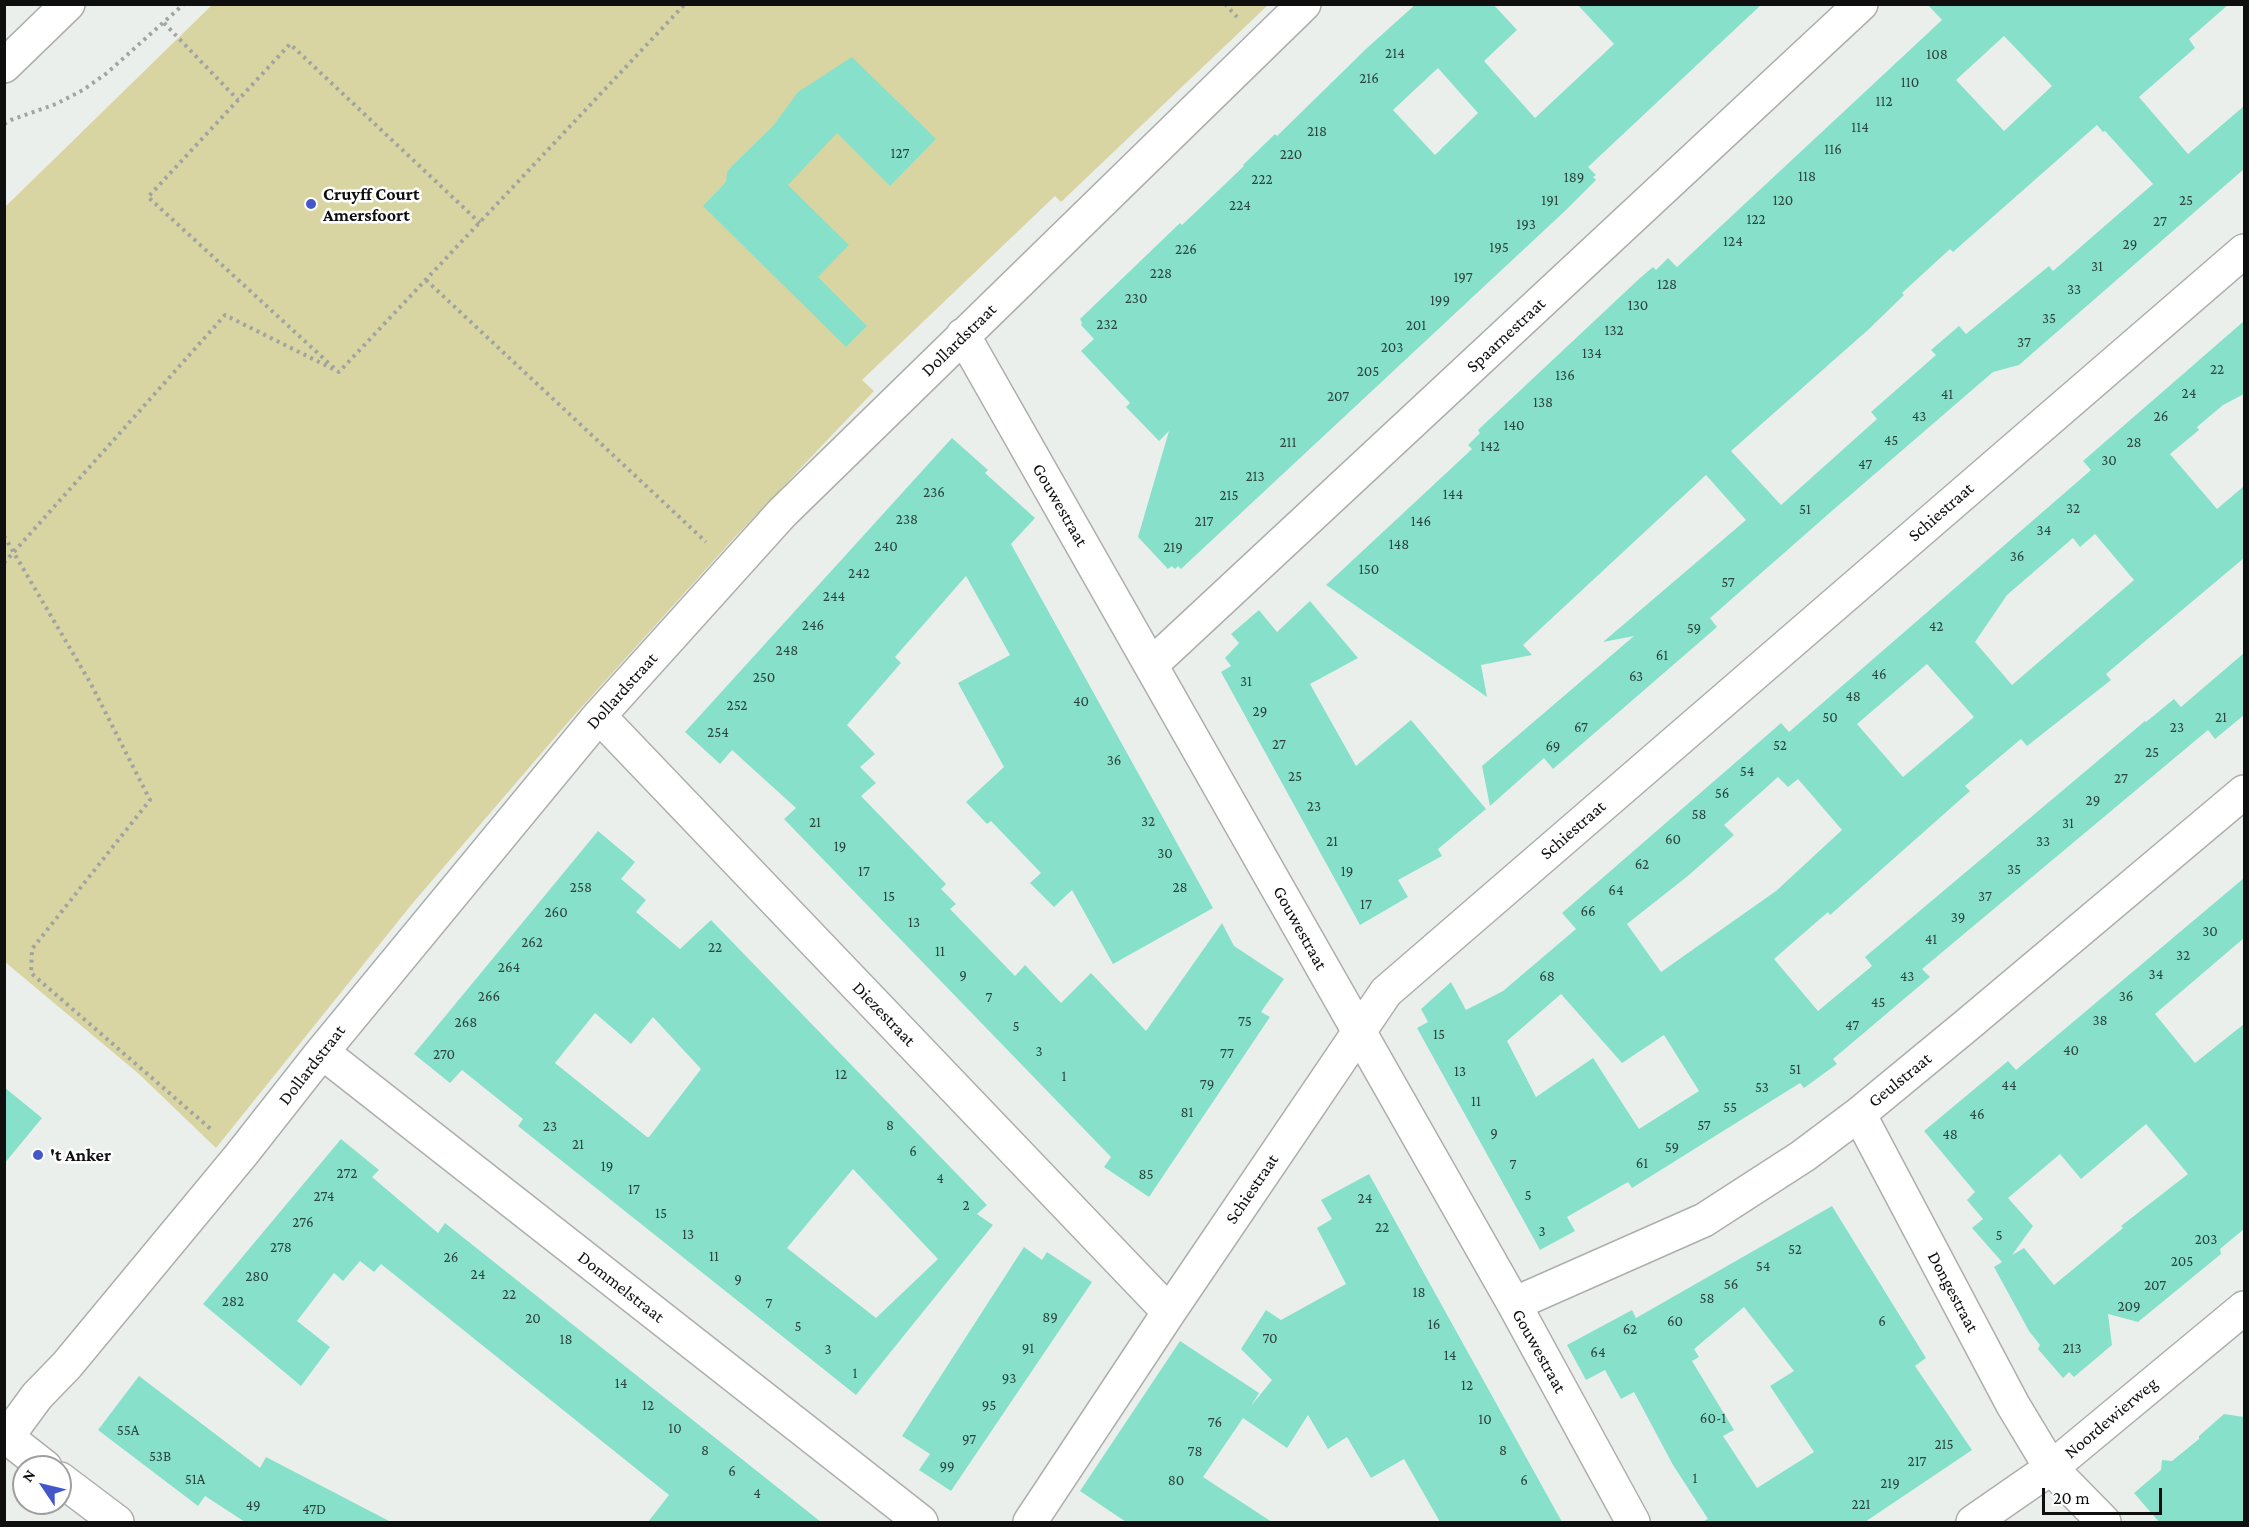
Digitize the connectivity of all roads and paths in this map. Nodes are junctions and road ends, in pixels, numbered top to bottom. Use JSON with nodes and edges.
{"nodes":[{"id":1,"x":68,"y":4,"type":"edge"},
{"id":2,"x":184,"y":4,"type":"edge"},
{"id":3,"x":684,"y":4,"type":"edge"},
{"id":4,"x":1304,"y":4,"type":"edge"},
{"id":5,"x":1861,"y":4,"type":"edge"},
{"id":6,"x":164,"y":23,"type":"junction"},
{"id":7,"x":4,"y":66,"type":"edge"},
{"id":8,"x":238,"y":100,"type":"junction"},
{"id":9,"x":4,"y":124,"type":"edge"},
{"id":10,"x":480,"y":222,"type":"junction"},
{"id":11,"x":2244,"y":251,"type":"edge"},
{"id":12,"x":426,"y":280,"type":"junction"},
{"id":13,"x":963,"y":335,"type":"junction"},
{"id":14,"x":339,"y":372,"type":"junction"},
{"id":15,"x":4,"y":536,"type":"edge"},
{"id":16,"x":14,"y":552,"type":"junction"},
{"id":17,"x":4,"y":563,"type":"edge"},
{"id":18,"x":733,"y":567,"type":"junction"},
{"id":19,"x":1151,"y":665,"type":"junction"},
{"id":20,"x":599,"y":716,"type":"junction"},
{"id":21,"x":2244,"y":792,"type":"edge"},
{"id":22,"x":1358,"y":1032,"type":"junction"},
{"id":23,"x":322,"y":1052,"type":"junction"},
{"id":24,"x":1859,"y":1114,"type":"junction"},
{"id":25,"x":241,"y":1155,"type":"junction"},
{"id":26,"x":1514,"y":1304,"type":"junction"},
{"id":27,"x":2244,"y":1308,"type":"edge"},
{"id":28,"x":1169,"y":1312,"type":"junction"},
{"id":29,"x":5,"y":1438,"type":"edge"},
{"id":30,"x":28,"y":1455,"type":"edge"},
{"id":31,"x":2051,"y":1468,"type":"junction"},
{"id":32,"x":72,"y":1488,"type":"edge"},
{"id":33,"x":117,"y":1522,"type":"edge"},
{"id":34,"x":921,"y":1522,"type":"edge"},
{"id":35,"x":1030,"y":1522,"type":"edge"},
{"id":36,"x":1633,"y":1522,"type":"edge"},
{"id":37,"x":1973,"y":1522,"type":"edge"},
{"id":38,"x":2104,"y":1522,"type":"edge"}],
"edges":[{"from":1,"to":7,"type":"street"},
{"from":2,"to":6,"type":"path"},
{"from":3,"to":10,"type":"path"},
{"from":4,"to":13,"type":"street","name":"Dollardstraat"},
{"from":5,"to":19,"type":"street","name":"Spaarnestraat"},
{"from":6,"to":8,"type":"path"},
{"from":6,"to":9,"type":"path"},
{"from":8,"to":10,"type":"path"},
{"from":8,"to":14,"type":"path"},
{"from":10,"to":12,"type":"path"},
{"from":11,"to":22,"type":"street","name":"Schiestraat"},
{"from":12,"to":14,"type":"path"},
{"from":12,"to":18,"type":"path"},
{"from":13,"to":18,"type":"street","name":"Dollardstraat"},
{"from":13,"to":19,"type":"street","name":"Gouwestraat"},
{"from":14,"to":16,"type":"path"},
{"from":15,"to":16,"type":"path"},
{"from":16,"to":17,"type":"path"},
{"from":16,"to":25,"type":"path"},
{"from":18,"to":20,"type":"street","name":"Dollardstraat"},
{"from":19,"to":22,"type":"street","name":"Gouwestraat"},
{"from":20,"to":23,"type":"street","name":"Dollardstraat"},
{"from":20,"to":28,"type":"street","name":"Diezestraat"},
{"from":21,"to":24,"type":"street","name":"Geulstraat"},
{"from":22,"to":26,"type":"street","name":"Gouwestraat"},
{"from":22,"to":28,"type":"street","name":"Schiestraat"},
{"from":23,"to":25,"type":"street","name":"Dollardstraat"},
{"from":23,"to":34,"type":"street","name":"Dommelstraat"},
{"from":24,"to":26,"type":"street","name":"Geulstraat"},
{"from":24,"to":31,"type":"street","name":"Dongestraat"},
{"from":25,"to":29,"type":"street","name":"Dollardstraat"},
{"from":26,"to":36,"type":"street","name":"Gouwestraat"},
{"from":27,"to":31,"type":"street","name":"Noordewierweg"},
{"from":28,"to":35,"type":"street","name":"Schiestraat"},
{"from":29,"to":30,"type":"street"},
{"from":31,"to":37,"type":"street","name":"Noordewierweg"},
{"from":31,"to":38,"type":"street","name":"Dongestraat"},
{"from":32,"to":33,"type":"street"}]}
